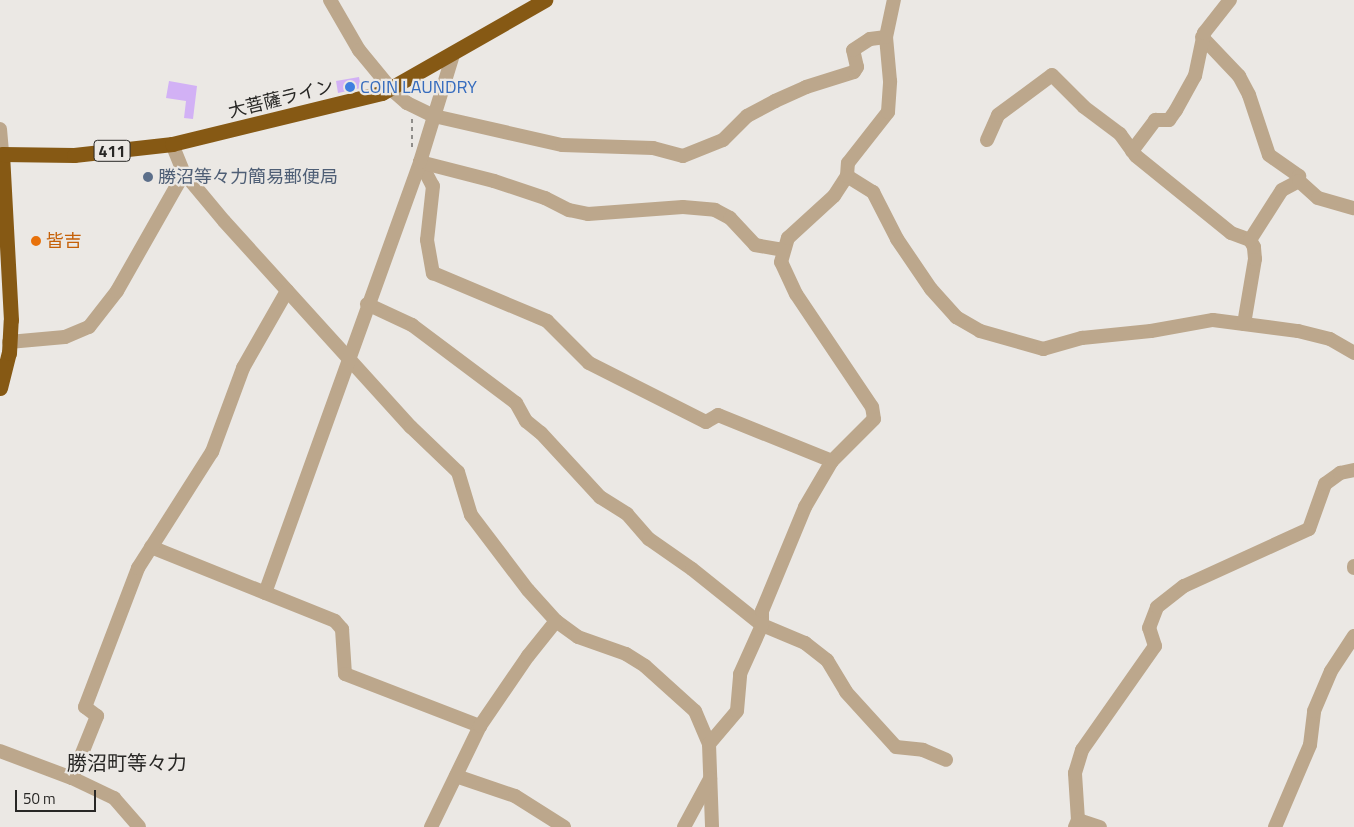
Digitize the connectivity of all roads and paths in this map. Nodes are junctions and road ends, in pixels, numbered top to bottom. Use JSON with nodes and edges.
{"nodes":[{"id":1,"x":330,"y":0,"type":"edge"},
{"id":2,"x":545,"y":0,"type":"edge"},
{"id":3,"x":894,"y":0,"type":"edge"},
{"id":4,"x":1230,"y":0,"type":"edge"},
{"id":5,"x":886,"y":37,"type":"junction"},
{"id":6,"x":1202,"y":37,"type":"junction"},
{"id":7,"x":453,"y":55,"type":"junction"},
{"id":8,"x":392,"y":90,"type":"junction"},
{"id":9,"x":412,"y":106,"type":"junction"},
{"id":10,"x":434,"y":116,"type":"junction"},
{"id":11,"x":0,"y":129,"type":"edge"},
{"id":12,"x":987,"y":140,"type":"dead end"},
{"id":13,"x":172,"y":144,"type":"junction"},
{"id":14,"x":1132,"y":151,"type":"junction"},
{"id":15,"x":2,"y":154,"type":"junction"},
{"id":16,"x":420,"y":162,"type":"junction"},
{"id":17,"x":184,"y":173,"type":"junction"},
{"id":18,"x":847,"y":176,"type":"junction"},
{"id":19,"x":1300,"y":181,"type":"junction"},
{"id":20,"x":1354,"y":208,"type":"edge"},
{"id":21,"x":1250,"y":240,"type":"junction"},
{"id":22,"x":782,"y":250,"type":"junction"},
{"id":23,"x":287,"y":291,"type":"junction"},
{"id":24,"x":367,"y":304,"type":"junction"},
{"id":25,"x":1244,"y":324,"type":"junction"},
{"id":26,"x":10,"y":342,"type":"junction"},
{"id":27,"x":1354,"y":353,"type":"edge"},
{"id":28,"x":348,"y":360,"type":"junction"},
{"id":29,"x":0,"y":388,"type":"edge"},
{"id":30,"x":832,"y":461,"type":"junction"},
{"id":31,"x":1354,"y":470,"type":"edge"},
{"id":32,"x":151,"y":547,"type":"junction"},
{"id":33,"x":265,"y":593,"type":"junction"},
{"id":34,"x":556,"y":621,"type":"junction"},
{"id":35,"x":762,"y":626,"type":"junction"},
{"id":36,"x":1354,"y":636,"type":"edge"},
{"id":37,"x":480,"y":726,"type":"junction"},
{"id":38,"x":709,"y":744,"type":"junction"},
{"id":39,"x":0,"y":751,"type":"edge"},
{"id":40,"x":946,"y":760,"type":"dead end"},
{"id":41,"x":456,"y":776,"type":"junction"},
{"id":42,"x":72,"y":778,"type":"junction"},
{"id":43,"x":710,"y":779,"type":"junction"},
{"id":44,"x":1076,"y":823,"type":"edge"},
{"id":45,"x":139,"y":827,"type":"edge"},
{"id":46,"x":432,"y":827,"type":"edge"},
{"id":47,"x":564,"y":827,"type":"edge"},
{"id":48,"x":684,"y":827,"type":"edge"},
{"id":49,"x":712,"y":827,"type":"edge"},
{"id":50,"x":1100,"y":827,"type":"edge"},
{"id":51,"x":1276,"y":827,"type":"edge"}],
"edges":[{"from":1,"to":8,"type":"street"},
{"from":2,"to":7,"type":"highway","name":"大菩薩ライン","number":"411"},
{"from":3,"to":5,"type":"street"},
{"from":4,"to":6,"type":"street"},
{"from":5,"to":10,"type":"street"},
{"from":5,"to":18,"type":"street"},
{"from":6,"to":14,"type":"street"},
{"from":6,"to":19,"type":"street"},
{"from":7,"to":8,"type":"highway","name":"大菩薩ライン","number":"411"},
{"from":7,"to":10,"type":"street"},
{"from":8,"to":9,"type":"street"},
{"from":8,"to":13,"type":"highway","name":"大菩薩ライン","number":"411"},
{"from":9,"to":10,"type":"street"},
{"from":9,"to":16,"type":"path"},
{"from":10,"to":16,"type":"street"},
{"from":11,"to":15,"type":"street"},
{"from":12,"to":14,"type":"street"},
{"from":13,"to":15,"type":"highway","name":"大菩薩ライン","number":"411"},
{"from":13,"to":17,"type":"street"},
{"from":14,"to":21,"type":"street"},
{"from":15,"to":26,"type":"highway"},
{"from":16,"to":22,"type":"street"},
{"from":16,"to":24,"type":"street"},
{"from":16,"to":30,"type":"street"},
{"from":17,"to":23,"type":"street"},
{"from":17,"to":26,"type":"street"},
{"from":18,"to":22,"type":"street"},
{"from":18,"to":25,"type":"street"},
{"from":19,"to":20,"type":"street"},
{"from":19,"to":21,"type":"street"},
{"from":21,"to":25,"type":"street"},
{"from":22,"to":30,"type":"street"},
{"from":23,"to":28,"type":"street"},
{"from":23,"to":32,"type":"street"},
{"from":24,"to":28,"type":"street"},
{"from":24,"to":35,"type":"street"},
{"from":25,"to":27,"type":"street"},
{"from":26,"to":29,"type":"highway"},
{"from":28,"to":33,"type":"street"},
{"from":28,"to":34,"type":"street"},
{"from":30,"to":35,"type":"street"},
{"from":31,"to":44,"type":"street"},
{"from":32,"to":33,"type":"street"},
{"from":32,"to":42,"type":"street"},
{"from":33,"to":37,"type":"street"},
{"from":34,"to":37,"type":"street"},
{"from":34,"to":38,"type":"street"},
{"from":35,"to":38,"type":"street"},
{"from":35,"to":40,"type":"street"},
{"from":36,"to":51,"type":"street"},
{"from":37,"to":41,"type":"street"},
{"from":38,"to":43,"type":"street"},
{"from":39,"to":42,"type":"street"},
{"from":41,"to":46,"type":"street"},
{"from":41,"to":47,"type":"street"},
{"from":42,"to":45,"type":"street"},
{"from":43,"to":48,"type":"street"},
{"from":43,"to":49,"type":"street"},
{"from":44,"to":50,"type":"street"}]}
